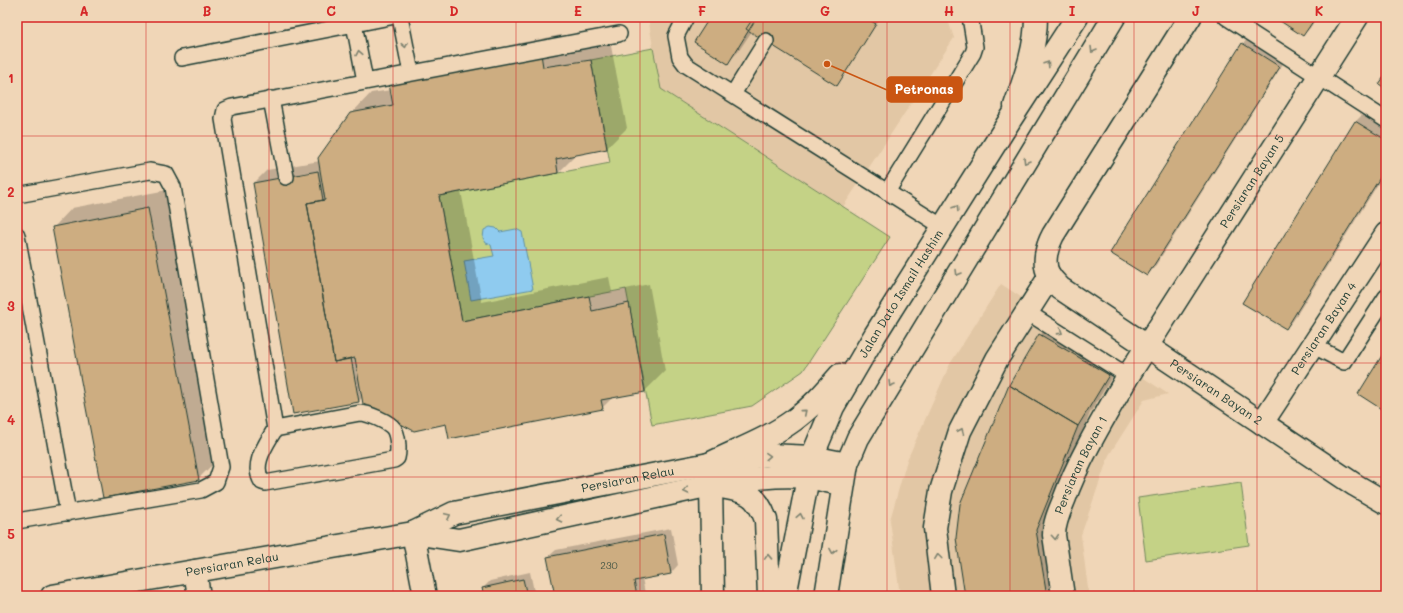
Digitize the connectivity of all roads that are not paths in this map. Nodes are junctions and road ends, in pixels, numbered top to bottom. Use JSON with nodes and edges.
{"nodes":[{"id":1,"x":390,"y":17,"type":"edge"},
{"id":2,"x":400,"y":17,"type":"edge"},
{"id":3,"x":686,"y":17,"type":"edge"},
{"id":4,"x":970,"y":17,"type":"edge"},
{"id":5,"x":1036,"y":17,"type":"edge"},
{"id":6,"x":1077,"y":17,"type":"edge"},
{"id":7,"x":1114,"y":17,"type":"edge"},
{"id":8,"x":1190,"y":17,"type":"edge"},
{"id":9,"x":1226,"y":17,"type":"edge"},
{"id":10,"x":1357,"y":17,"type":"edge"},
{"id":11,"x":354,"y":24,"type":"junction"},
{"id":12,"x":619,"y":34,"type":"dead end"},
{"id":13,"x":766,"y":41,"type":"dead end"},
{"id":14,"x":182,"y":58,"type":"dead end"},
{"id":15,"x":411,"y":73,"type":"junction"},
{"id":16,"x":1318,"y":78,"type":"junction"},
{"id":17,"x":365,"y":82,"type":"junction"},
{"id":18,"x":733,"y":94,"type":"junction"},
{"id":19,"x":271,"y":99,"type":"junction"},
{"id":20,"x":1010,"y":120,"type":"junction"},
{"id":21,"x":1386,"y":120,"type":"edge"},
{"id":22,"x":286,"y":177,"type":"dead end"},
{"id":23,"x":887,"y":192,"type":"junction"},
{"id":24,"x":17,"y":195,"type":"edge"},
{"id":25,"x":943,"y":227,"type":"junction"},
{"id":26,"x":1386,"y":234,"type":"edge"},
{"id":27,"x":17,"y":235,"type":"edge"},
{"id":28,"x":1050,"y":276,"type":"junction"},
{"id":29,"x":1386,"y":298,"type":"edge"},
{"id":30,"x":1027,"y":312,"type":"junction"},
{"id":31,"x":875,"y":335,"type":"junction"},
{"id":32,"x":1148,"y":346,"type":"junction"},
{"id":33,"x":1314,"y":346,"type":"junction"},
{"id":34,"x":1128,"y":376,"type":"junction"},
{"id":35,"x":1262,"y":423,"type":"junction"},
{"id":36,"x":275,"y":429,"type":"junction"},
{"id":37,"x":709,"y":464,"type":"junction"},
{"id":38,"x":810,"y":467,"type":"junction"},
{"id":39,"x":845,"y":474,"type":"junction"},
{"id":40,"x":711,"y":485,"type":"junction"},
{"id":41,"x":1386,"y":503,"type":"edge"},
{"id":42,"x":68,"y":513,"type":"junction"},
{"id":43,"x":17,"y":521,"type":"edge"},
{"id":44,"x":413,"y":533,"type":"junction"},
{"id":45,"x":195,"y":571,"type":"junction"},
{"id":46,"x":52,"y":596,"type":"edge"},
{"id":47,"x":199,"y":596,"type":"edge"},
{"id":48,"x":425,"y":596,"type":"edge"},
{"id":49,"x":713,"y":596,"type":"edge"},
{"id":50,"x":769,"y":596,"type":"edge"},
{"id":51,"x":785,"y":596,"type":"edge"},
{"id":52,"x":826,"y":596,"type":"edge"},
{"id":53,"x":944,"y":596,"type":"edge"},
{"id":54,"x":1063,"y":596,"type":"edge"}],
"edges":[{"from":1,"to":11,"type":"lane"},
{"from":2,"to":15,"type":"lane","one_way":true},
{"from":3,"to":18,"type":"lane"},
{"from":4,"to":23,"type":"lane"},
{"from":5,"to":20,"type":"street"},
{"from":20,"to":6,"type":"street","name":"Jalan Dato Ismail Hashim","one_way":true},
{"from":7,"to":39,"type":"street","one_way":true},
{"from":8,"to":28,"type":"street"},
{"from":9,"to":16,"type":"lane"},
{"from":10,"to":16,"type":"street","name":"Persiaran Bayan 5"},
{"from":11,"to":14,"type":"lane"},
{"from":17,"to":11,"type":"lane","one_way":true},
{"from":12,"to":15,"type":"lane"},
{"from":13,"to":18,"type":"lane"},
{"from":15,"to":17,"type":"lane"},
{"from":16,"to":21,"type":"lane"},
{"from":16,"to":32,"type":"street","name":"Persiaran Bayan 5"},
{"from":17,"to":19,"type":"lane"},
{"from":18,"to":23,"type":"lane"},
{"from":19,"to":22,"type":"lane"},
{"from":19,"to":36,"type":"lane"},
{"from":25,"to":20,"type":"street","name":"Jalan Dato Ismail Hashim","one_way":true},
{"from":23,"to":25,"type":"lane"},
{"from":24,"to":42,"type":"lane"},
{"from":25,"to":31,"type":"street","name":"Jalan Dato Ismail Hashim"},
{"from":26,"to":33,"type":"street","name":"Persiaran Bayan 4"},
{"from":27,"to":42,"type":"lane"},
{"from":28,"to":30,"type":"street"},
{"from":28,"to":32,"type":"street","name":"Persiaran Bayan 2"},
{"from":29,"to":33,"type":"lane"},
{"from":30,"to":34,"type":"lane","one_way":true},
{"from":53,"to":30,"type":"street","one_way":true},
{"from":37,"to":31,"type":"street","one_way":true},
{"from":31,"to":38,"type":"street","name":"Jalan Dato Ismail Hashim"},
{"from":32,"to":34,"type":"street","name":"Persiaran Bayan 1"},
{"from":32,"to":35,"type":"street","name":"Persiaran Bayan 2"},
{"from":33,"to":35,"type":"street","name":"Persiaran Bayan 4"},
{"from":34,"to":54,"type":"street","name":"Persiaran Bayan 1","one_way":true},
{"from":35,"to":41,"type":"street","name":"Persiaran Bayan 2"},
{"from":36,"to":36,"type":"lane"},
{"from":37,"to":38,"type":"street","name":"Persiaran Relau","one_way":true},
{"from":44,"to":37,"type":"street","name":"Persiaran Relau","one_way":true},
{"from":38,"to":39,"type":"street","name":"Persiaran Relau"},
{"from":38,"to":40,"type":"street","name":"Persiaran Relau"},
{"from":51,"to":38,"type":"street","name":"Jalan Dato Ismail Hashim","one_way":true},
{"from":39,"to":52,"type":"street","one_way":true},
{"from":40,"to":44,"type":"street","name":"Persiaran Relau","one_way":true},
{"from":40,"to":49,"type":"street"},
{"from":50,"to":40,"type":"street","one_way":true},
{"from":42,"to":43,"type":"lane"},
{"from":44,"to":45,"type":"street","name":"Persiaran Relau"},
{"from":44,"to":48,"type":"street"},
{"from":45,"to":46,"type":"street","name":"Persiaran Relau"},
{"from":45,"to":47,"type":"street"}]}
